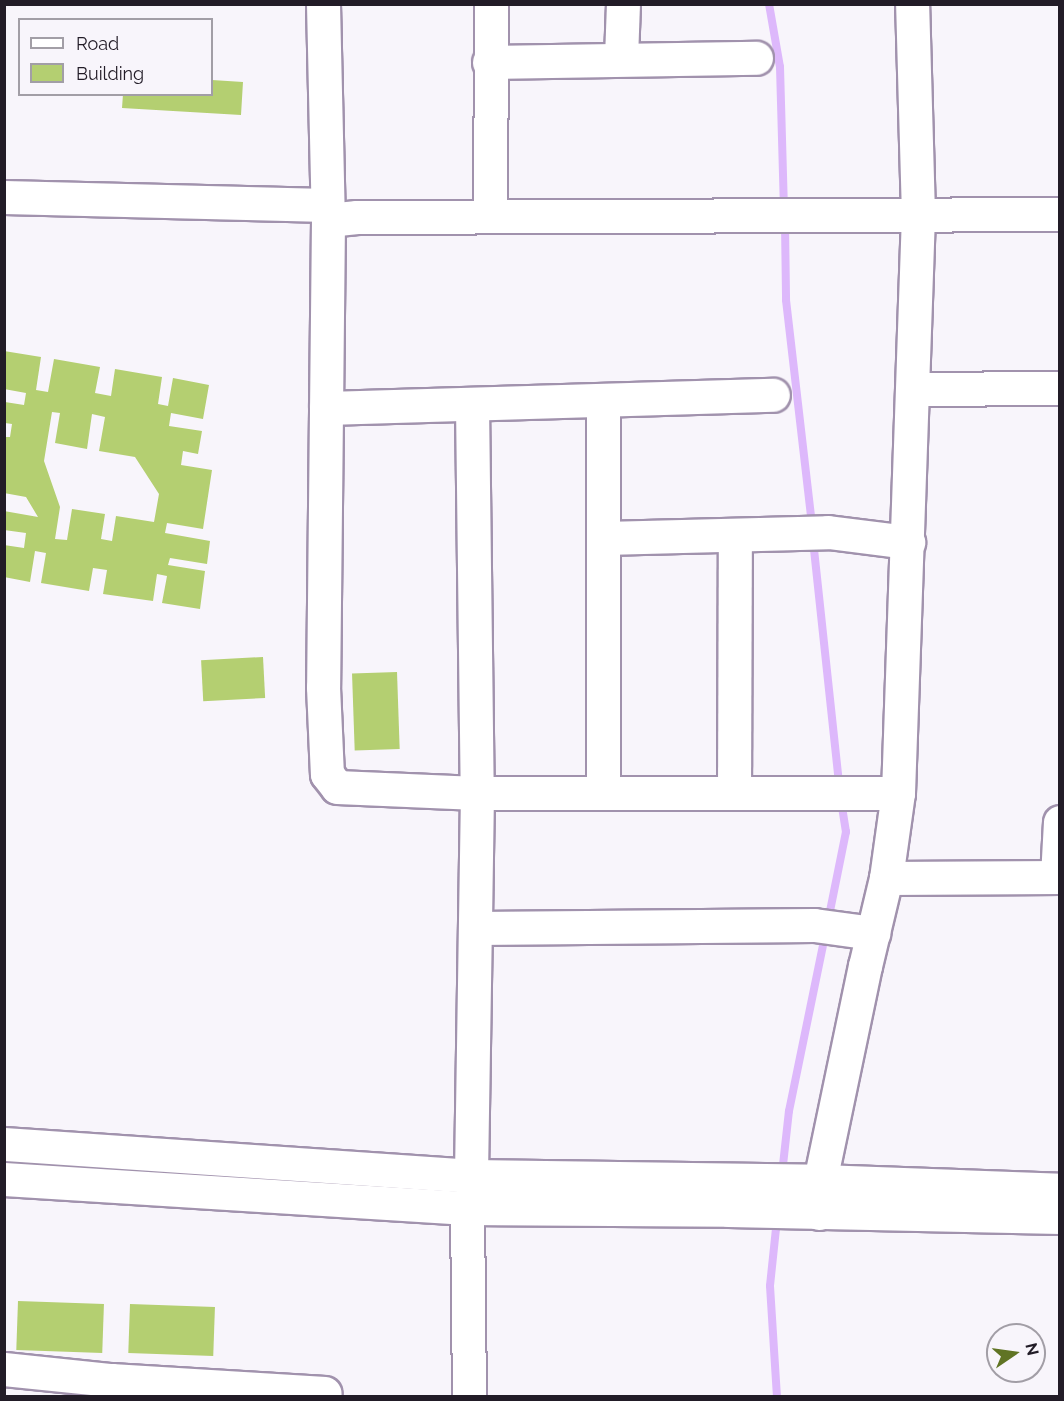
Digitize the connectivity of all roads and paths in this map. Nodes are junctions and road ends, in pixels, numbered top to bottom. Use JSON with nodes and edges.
{"nodes":[{"id":1,"x":322,"y":4,"type":"edge"},
{"id":2,"x":490,"y":4,"type":"edge"},
{"id":3,"x":623,"y":4,"type":"edge"},
{"id":4,"x":912,"y":4,"type":"edge"},
{"id":5,"x":621,"y":58,"type":"junction"},
{"id":6,"x":756,"y":58,"type":"dead end"},
{"id":7,"x":489,"y":62,"type":"junction"},
{"id":8,"x":4,"y":196,"type":"edge"},
{"id":9,"x":328,"y":213,"type":"junction"},
{"id":10,"x":1059,"y":214,"type":"edge"},
{"id":11,"x":918,"y":215,"type":"junction"},
{"id":12,"x":490,"y":216,"type":"junction"},
{"id":13,"x":1059,"y":388,"type":"edge"},
{"id":14,"x":914,"y":389,"type":"junction"},
{"id":15,"x":773,"y":395,"type":"dead end"},
{"id":16,"x":603,"y":400,"type":"junction"},
{"id":17,"x":472,"y":404,"type":"junction"},
{"id":18,"x":326,"y":408,"type":"junction"},
{"id":19,"x":735,"y":535,"type":"junction"},
{"id":20,"x":603,"y":538,"type":"junction"},
{"id":21,"x":908,"y":542,"type":"junction"},
{"id":22,"x":477,"y":793,"type":"junction"},
{"id":23,"x":603,"y":793,"type":"junction"},
{"id":24,"x":734,"y":793,"type":"junction"},
{"id":25,"x":898,"y":793,"type":"junction"},
{"id":26,"x":1059,"y":822,"type":"edge"},
{"id":27,"x":1058,"y":877,"type":"edge"},
{"id":28,"x":886,"y":878,"type":"junction"},
{"id":29,"x":474,"y":928,"type":"junction"},
{"id":30,"x":873,"y":933,"type":"junction"},
{"id":31,"x":4,"y":1144,"type":"edge"},
{"id":32,"x":471,"y":1176,"type":"junction"},
{"id":33,"x":4,"y":1179,"type":"edge"},
{"id":34,"x":1059,"y":1190,"type":"edge"},
{"id":35,"x":764,"y":1196,"type":"junction"},
{"id":36,"x":808,"y":1197,"type":"junction"},
{"id":37,"x":467,"y":1208,"type":"junction"},
{"id":38,"x":1059,"y":1217,"type":"edge"},
{"id":39,"x":4,"y":1369,"type":"edge"},
{"id":40,"x":111,"y":1388,"type":"edge"},
{"id":41,"x":325,"y":1394,"type":"dead end"},
{"id":42,"x":469,"y":1396,"type":"edge"}],
"edges":[{"from":1,"to":9,"type":"street"},
{"from":2,"to":7,"type":"street"},
{"from":3,"to":5,"type":"street"},
{"from":4,"to":11,"type":"street"},
{"from":5,"to":6,"type":"street"},
{"from":5,"to":7,"type":"street"},
{"from":7,"to":12,"type":"street"},
{"from":8,"to":9,"type":"street"},
{"from":9,"to":12,"type":"street"},
{"from":9,"to":18,"type":"street"},
{"from":10,"to":11,"type":"street"},
{"from":11,"to":12,"type":"street"},
{"from":11,"to":14,"type":"street"},
{"from":13,"to":14,"type":"street"},
{"from":14,"to":21,"type":"street"},
{"from":15,"to":16,"type":"street"},
{"from":16,"to":17,"type":"street"},
{"from":16,"to":20,"type":"street"},
{"from":17,"to":18,"type":"street"},
{"from":17,"to":22,"type":"street"},
{"from":18,"to":22,"type":"street"},
{"from":19,"to":20,"type":"street"},
{"from":19,"to":21,"type":"street"},
{"from":19,"to":24,"type":"street"},
{"from":20,"to":23,"type":"street"},
{"from":21,"to":25,"type":"street"},
{"from":22,"to":23,"type":"street"},
{"from":22,"to":29,"type":"street"},
{"from":23,"to":24,"type":"street"},
{"from":24,"to":25,"type":"street"},
{"from":25,"to":28,"type":"street"},
{"from":26,"to":27,"type":"street"},
{"from":27,"to":28,"type":"street"},
{"from":28,"to":30,"type":"street"},
{"from":29,"to":30,"type":"street"},
{"from":29,"to":32,"type":"street"},
{"from":30,"to":36,"type":"street"},
{"from":31,"to":32,"type":"street"},
{"from":32,"to":35,"type":"street"},
{"from":33,"to":37,"type":"street"},
{"from":34,"to":36,"type":"street"},
{"from":35,"to":36,"type":"street"},
{"from":35,"to":37,"type":"street"},
{"from":36,"to":38,"type":"street"},
{"from":37,"to":42,"type":"street"},
{"from":39,"to":40,"type":"street"},
{"from":40,"to":41,"type":"street"}]}
